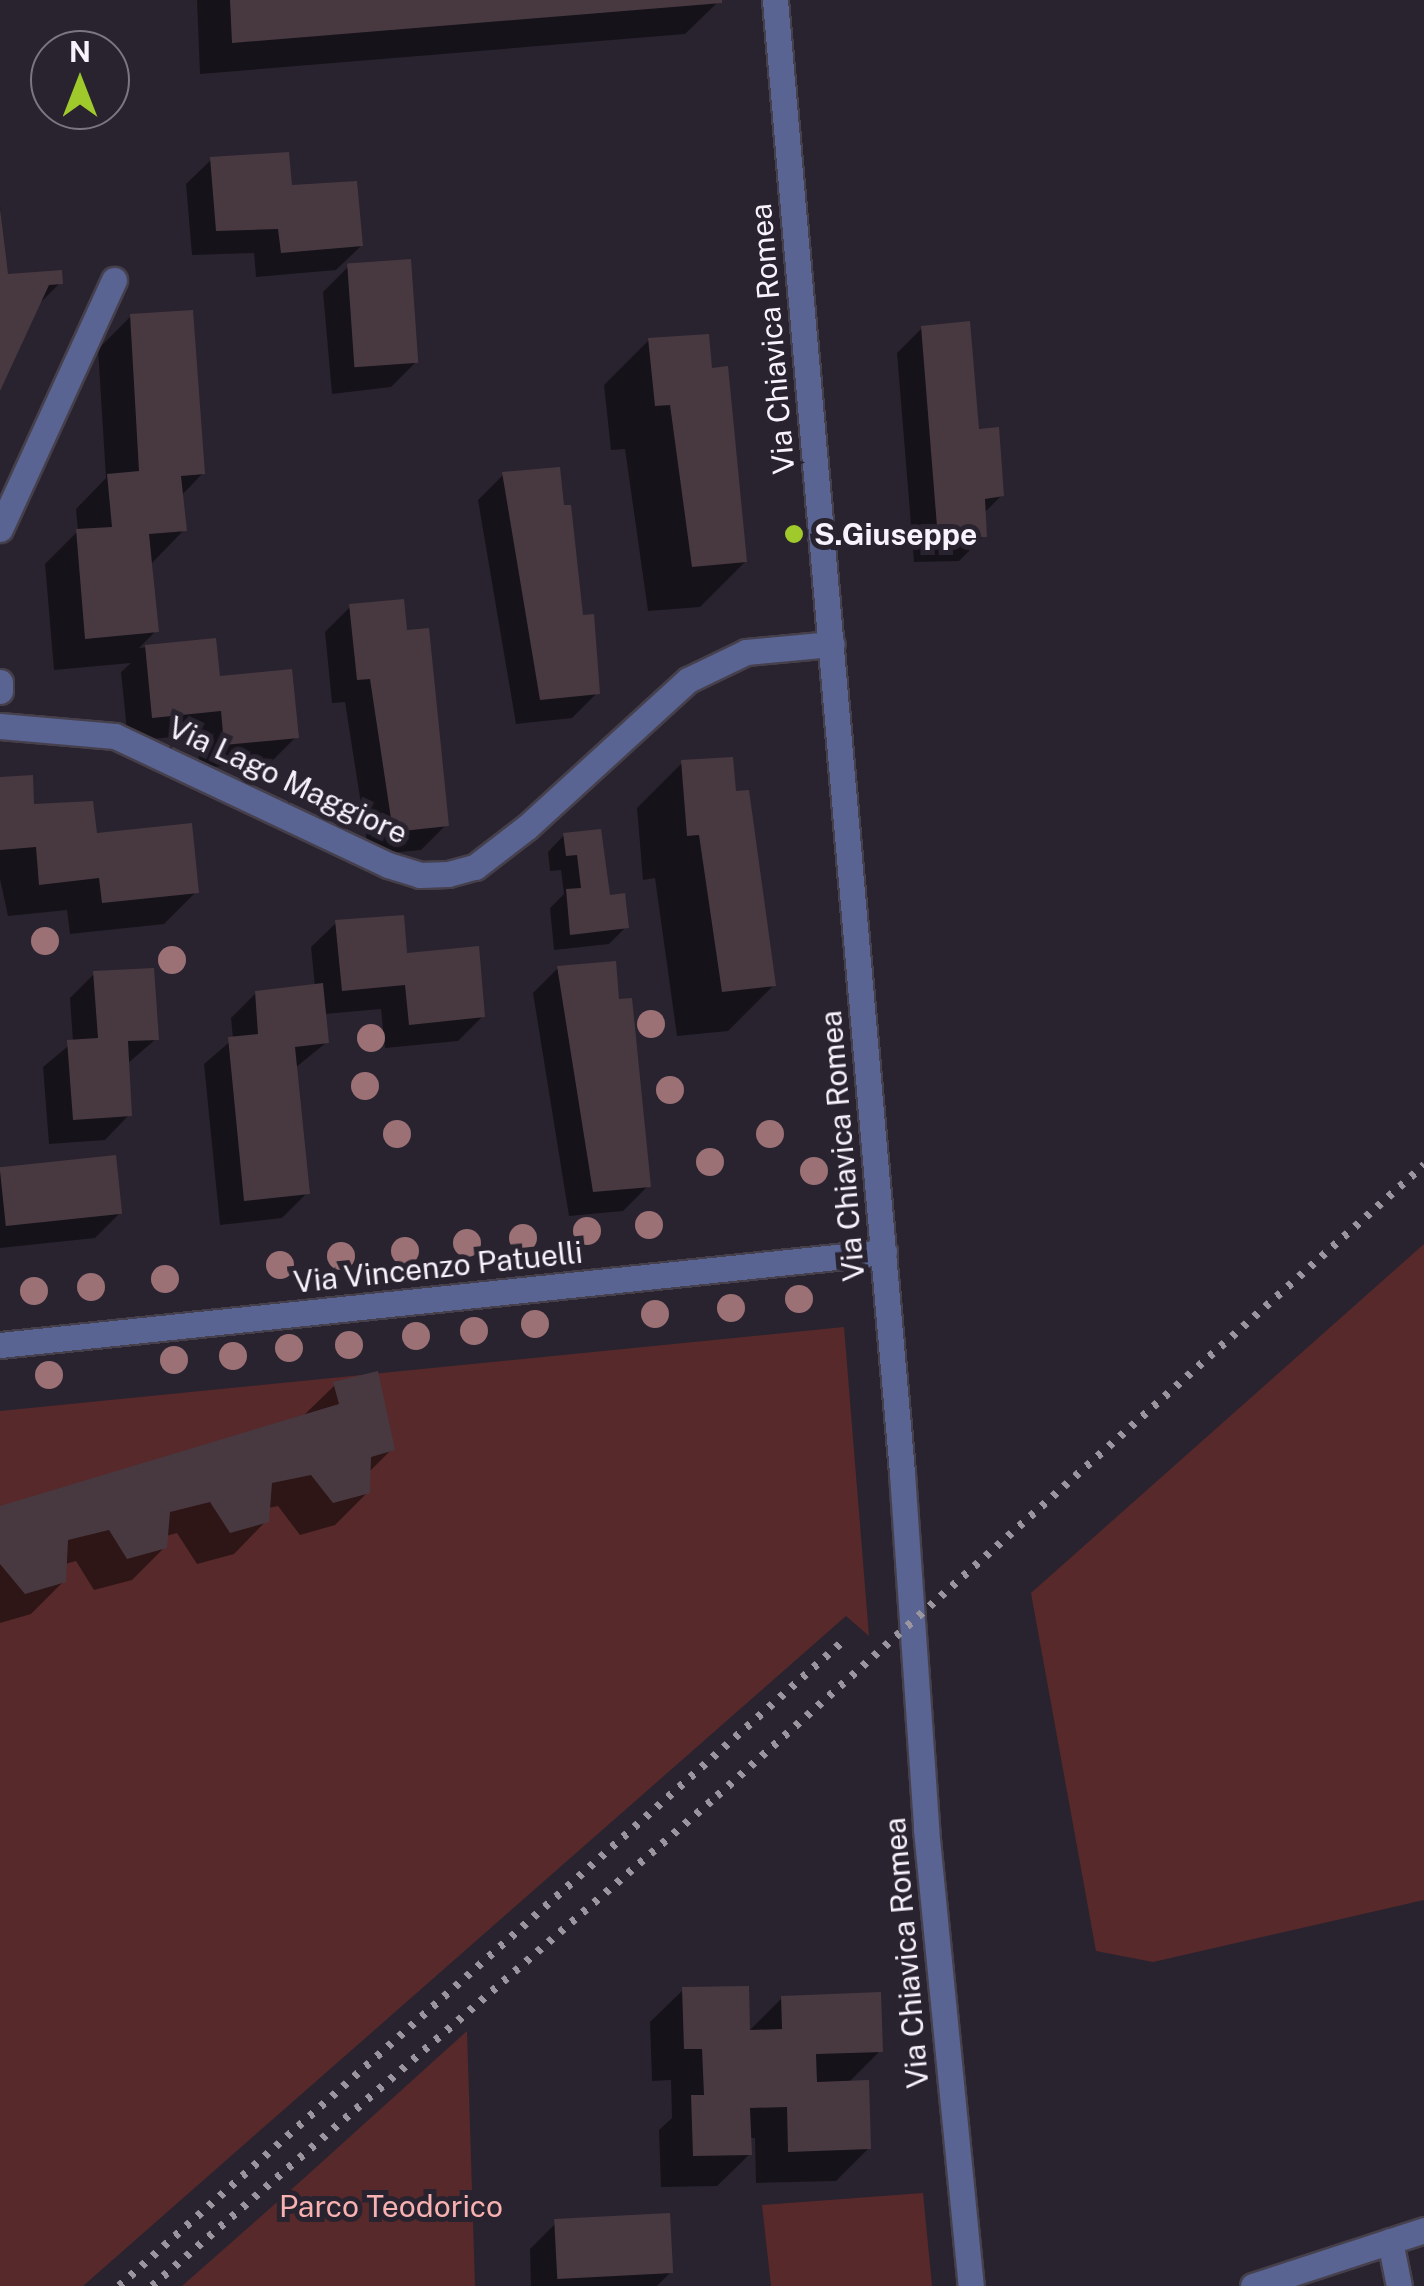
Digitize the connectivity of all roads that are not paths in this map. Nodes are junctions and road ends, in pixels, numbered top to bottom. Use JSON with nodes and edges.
{"nodes":[{"id":1,"x":775,"y":0,"type":"edge"},
{"id":2,"x":114,"y":280,"type":"dead end"},
{"id":3,"x":0,"y":529,"type":"edge"},
{"id":4,"x":832,"y":644,"type":"junction"},
{"id":5,"x":0,"y":682,"type":"edge"},
{"id":6,"x":0,"y":691,"type":"edge"},
{"id":7,"x":0,"y":726,"type":"edge"},
{"id":8,"x":884,"y":1252,"type":"junction"},
{"id":9,"x":0,"y":1346,"type":"edge"},
{"id":10,"x":1424,"y":2230,"type":"edge"},
{"id":11,"x":1390,"y":2241,"type":"junction"},
{"id":12,"x":971,"y":2286,"type":"edge"},
{"id":13,"x":1254,"y":2286,"type":"edge"},
{"id":14,"x":1399,"y":2286,"type":"edge"}],
"edges":[{"from":1,"to":4,"type":"street","name":"Via Chiavica Romea"},
{"from":2,"to":3,"type":"street"},
{"from":4,"to":7,"type":"street","name":"Via Lago Maggiore"},
{"from":4,"to":8,"type":"street","name":"Via Chiavica Romea"},
{"from":5,"to":6,"type":"street"},
{"from":8,"to":9,"type":"street","name":"Via Vincenzo Patuelli"},
{"from":8,"to":12,"type":"street","name":"Via Chiavica Romea"},
{"from":10,"to":11,"type":"street"},
{"from":11,"to":13,"type":"street"},
{"from":11,"to":14,"type":"street"}]}
